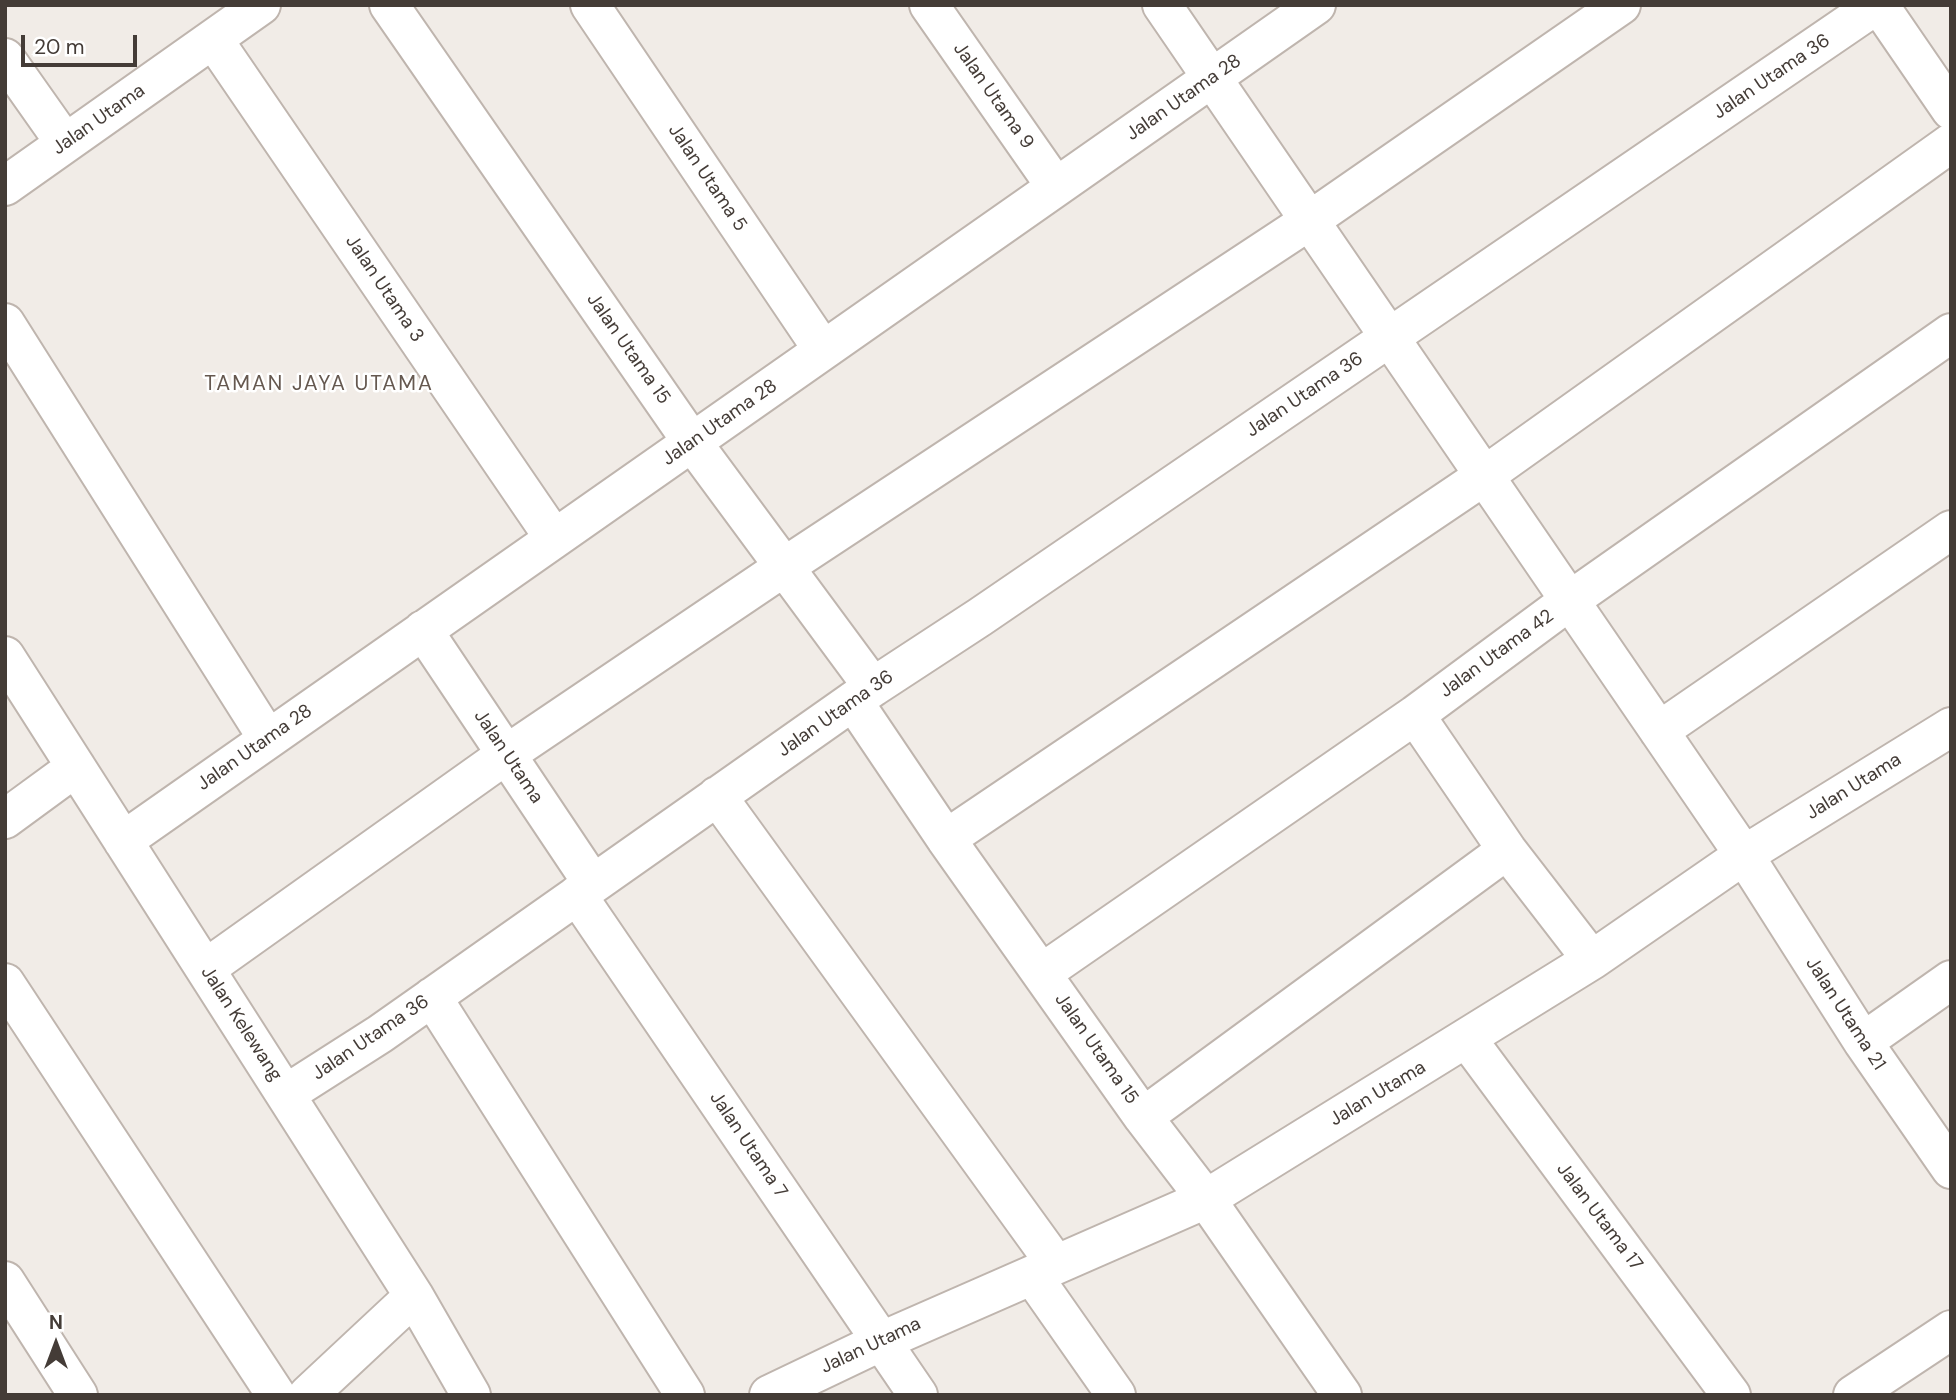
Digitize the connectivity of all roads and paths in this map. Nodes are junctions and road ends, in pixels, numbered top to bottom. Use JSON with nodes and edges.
{"nodes":[{"id":1,"x":261,"y":5,"type":"edge"},
{"id":2,"x":389,"y":5,"type":"edge"},
{"id":3,"x":590,"y":5,"type":"edge"},
{"id":4,"x":929,"y":5,"type":"edge"},
{"id":5,"x":1162,"y":5,"type":"edge"},
{"id":6,"x":1316,"y":5,"type":"edge"},
{"id":7,"x":1621,"y":5,"type":"edge"},
{"id":8,"x":1878,"y":5,"type":"edge"},
{"id":9,"x":213,"y":39,"type":"junction"},
{"id":10,"x":5,"y":58,"type":"edge"},
{"id":11,"x":1212,"y":78,"type":"junction"},
{"id":12,"x":1951,"y":110,"type":"edge"},
{"id":13,"x":65,"y":143,"type":"junction"},
{"id":14,"x":1951,"y":143,"type":"edge"},
{"id":15,"x":5,"y":186,"type":"edge"},
{"id":16,"x":1056,"y":187,"type":"junction"},
{"id":17,"x":1310,"y":221,"type":"junction"},
{"id":18,"x":5,"y":323,"type":"edge"},
{"id":19,"x":1951,"y":333,"type":"edge"},
{"id":20,"x":1390,"y":338,"type":"junction"},
{"id":21,"x":823,"y":350,"type":"junction"},
{"id":22,"x":692,"y":442,"type":"junction"},
{"id":23,"x":1484,"y":476,"type":"junction"},
{"id":24,"x":1951,"y":530,"type":"edge"},
{"id":25,"x":554,"y":538,"type":"junction"},
{"id":26,"x":784,"y":567,"type":"junction"},
{"id":27,"x":1569,"y":601,"type":"junction"},
{"id":28,"x":423,"y":630,"type":"junction"},
{"id":29,"x":5,"y":656,"type":"edge"},
{"id":30,"x":863,"y":694,"type":"junction"},
{"id":31,"x":1415,"y":715,"type":"junction"},
{"id":32,"x":1951,"y":727,"type":"edge"},
{"id":33,"x":1659,"y":731,"type":"junction"},
{"id":34,"x":268,"y":740,"type":"junction"},
{"id":35,"x":507,"y":754,"type":"junction"},
{"id":36,"x":76,"y":767,"type":"junction"},
{"id":37,"x":717,"y":796,"type":"junction"},
{"id":38,"x":5,"y":818,"type":"edge"},
{"id":39,"x":946,"y":839,"type":"junction"},
{"id":40,"x":124,"y":841,"type":"junction"},
{"id":41,"x":1507,"y":850,"type":"junction"},
{"id":42,"x":1744,"y":855,"type":"junction"},
{"id":43,"x":585,"y":890,"type":"junction"},
{"id":44,"x":1592,"y":960,"type":"junction"},
{"id":45,"x":205,"y":969,"type":"junction"},
{"id":46,"x":1042,"y":973,"type":"junction"},
{"id":47,"x":1951,"y":980,"type":"edge"},
{"id":48,"x":5,"y":983,"type":"edge"},
{"id":49,"x":432,"y":997,"type":"junction"},
{"id":50,"x":1467,"y":1039,"type":"junction"},
{"id":51,"x":1863,"y":1042,"type":"junction"},
{"id":52,"x":285,"y":1094,"type":"junction"},
{"id":53,"x":1143,"y":1116,"type":"junction"},
{"id":54,"x":1949,"y":1162,"type":"edge"},
{"id":55,"x":1206,"y":1199,"type":"junction"},
{"id":56,"x":1043,"y":1269,"type":"junction"},
{"id":57,"x":5,"y":1281,"type":"edge"},
{"id":58,"x":414,"y":1296,"type":"junction"},
{"id":59,"x":1951,"y":1330,"type":"edge"},
{"id":60,"x":882,"y":1341,"type":"junction"},
{"id":61,"x":78,"y":1395,"type":"edge"},
{"id":62,"x":276,"y":1395,"type":"edge"},
{"id":63,"x":308,"y":1395,"type":"edge"},
{"id":64,"x":471,"y":1395,"type":"edge"},
{"id":65,"x":685,"y":1395,"type":"edge"},
{"id":66,"x":769,"y":1395,"type":"edge"},
{"id":67,"x":918,"y":1395,"type":"edge"},
{"id":68,"x":1115,"y":1395,"type":"edge"},
{"id":69,"x":1342,"y":1395,"type":"edge"},
{"id":70,"x":1731,"y":1395,"type":"edge"},
{"id":71,"x":1853,"y":1395,"type":"edge"}],
"edges":[{"from":1,"to":9,"type":"street","name":"Jalan Utama"},
{"from":2,"to":22,"type":"street","name":"Jalan Utama 15"},
{"from":3,"to":21,"type":"street","name":"Jalan Utama 5"},
{"from":4,"to":16,"type":"street","name":"Jalan Utama 9"},
{"from":5,"to":11,"type":"street"},
{"from":6,"to":11,"type":"street","name":"Jalan Utama 28"},
{"from":7,"to":17,"type":"street"},
{"from":8,"to":12,"type":"street"},
{"from":8,"to":20,"type":"street","name":"Jalan Utama 36"},
{"from":9,"to":13,"type":"street","name":"Jalan Utama"},
{"from":9,"to":25,"type":"street","name":"Jalan Utama 3"},
{"from":10,"to":13,"type":"street"},
{"from":11,"to":16,"type":"street","name":"Jalan Utama 28"},
{"from":11,"to":17,"type":"street"},
{"from":13,"to":15,"type":"street","name":"Jalan Utama"},
{"from":14,"to":23,"type":"street"},
{"from":16,"to":21,"type":"street","name":"Jalan Utama 28"},
{"from":17,"to":20,"type":"street"},
{"from":17,"to":26,"type":"street"},
{"from":18,"to":34,"type":"street"},
{"from":19,"to":27,"type":"street","name":"Jalan Utama 42"},
{"from":20,"to":23,"type":"street"},
{"from":20,"to":30,"type":"street","name":"Jalan Utama 36"},
{"from":21,"to":22,"type":"street","name":"Jalan Utama 28"},
{"from":22,"to":25,"type":"street","name":"Jalan Utama 28"},
{"from":22,"to":26,"type":"street","name":"Jalan Utama 15"},
{"from":23,"to":27,"type":"street"},
{"from":23,"to":39,"type":"street"},
{"from":24,"to":33,"type":"street"},
{"from":25,"to":28,"type":"street","name":"Jalan Utama 28"},
{"from":26,"to":30,"type":"street","name":"Jalan Utama 15"},
{"from":26,"to":35,"type":"street"},
{"from":27,"to":31,"type":"street","name":"Jalan Utama 42"},
{"from":27,"to":33,"type":"street"},
{"from":28,"to":34,"type":"street","name":"Jalan Utama 28"},
{"from":28,"to":35,"type":"street","name":"Jalan Utama"},
{"from":29,"to":36,"type":"street","name":"Jalan Kelewang"},
{"from":30,"to":37,"type":"street","name":"Jalan Utama 36"},
{"from":30,"to":39,"type":"street","name":"Jalan Utama 15"},
{"from":31,"to":41,"type":"street"},
{"from":31,"to":46,"type":"street","name":"Jalan Utama 42"},
{"from":32,"to":42,"type":"street","name":"Jalan Utama"},
{"from":33,"to":42,"type":"street"},
{"from":34,"to":40,"type":"street","name":"Jalan Utama 28"},
{"from":35,"to":43,"type":"street","name":"Jalan Utama"},
{"from":35,"to":45,"type":"street"},
{"from":36,"to":38,"type":"street"},
{"from":36,"to":40,"type":"street","name":"Jalan Kelewang"},
{"from":37,"to":43,"type":"street","name":"Jalan Utama 36"},
{"from":37,"to":56,"type":"street"},
{"from":39,"to":46,"type":"street","name":"Jalan Utama 15"},
{"from":40,"to":45,"type":"street","name":"Jalan Kelewang"},
{"from":41,"to":44,"type":"street"},
{"from":41,"to":53,"type":"street"},
{"from":42,"to":44,"type":"street","name":"Jalan Utama"},
{"from":42,"to":51,"type":"street","name":"Jalan Utama 21"},
{"from":43,"to":49,"type":"street","name":"Jalan Utama 36"},
{"from":43,"to":60,"type":"street","name":"Jalan Utama 7"},
{"from":44,"to":50,"type":"street","name":"Jalan Utama"},
{"from":45,"to":52,"type":"street","name":"Jalan Kelewang"},
{"from":46,"to":53,"type":"street","name":"Jalan Utama 15"},
{"from":47,"to":51,"type":"street"},
{"from":48,"to":62,"type":"street"},
{"from":49,"to":52,"type":"street","name":"Jalan Utama 36"},
{"from":49,"to":65,"type":"street"},
{"from":50,"to":55,"type":"street","name":"Jalan Utama"},
{"from":50,"to":70,"type":"street","name":"Jalan Utama 17"},
{"from":51,"to":54,"type":"street","name":"Jalan Utama 21"},
{"from":52,"to":58,"type":"street","name":"Jalan Kelewang"},
{"from":53,"to":55,"type":"street","name":"Jalan Utama 15"},
{"from":55,"to":56,"type":"street","name":"Jalan Utama"},
{"from":55,"to":69,"type":"street","name":"Jalan Utama 15"},
{"from":56,"to":60,"type":"street","name":"Jalan Utama"},
{"from":56,"to":68,"type":"street"},
{"from":57,"to":61,"type":"street"},
{"from":58,"to":63,"type":"street"},
{"from":58,"to":64,"type":"street","name":"Jalan Kelewang"},
{"from":59,"to":71,"type":"street"},
{"from":60,"to":66,"type":"street","name":"Jalan Utama"},
{"from":60,"to":67,"type":"street","name":"Jalan Utama 7"}]}
